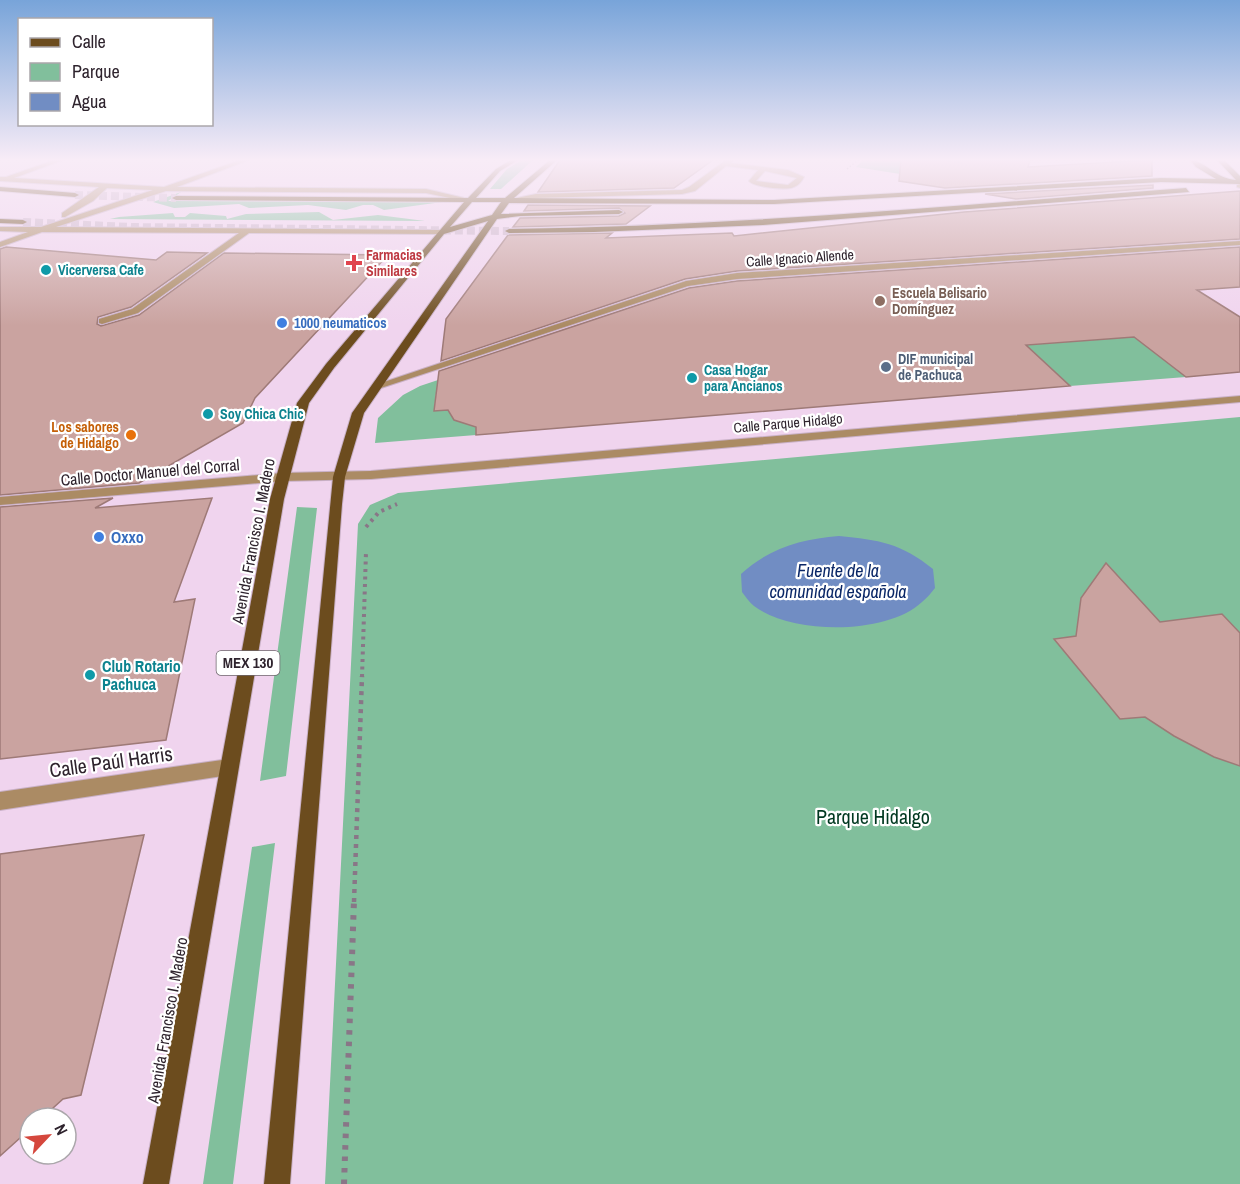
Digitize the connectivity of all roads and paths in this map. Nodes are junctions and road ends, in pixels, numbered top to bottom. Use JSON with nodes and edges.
{"nodes":[{"id":1,"x":65,"y":215,"type":"edge"},
{"id":2,"x":84,"y":215,"type":"edge"},
{"id":3,"x":456,"y":215,"type":"edge"},
{"id":4,"x":510,"y":215,"type":"edge"},
{"id":5,"x":833,"y":215,"type":"edge"},
{"id":6,"x":495,"y":217,"type":"junction"},
{"id":7,"x":0,"y":221,"type":"edge"},
{"id":8,"x":23,"y":222,"type":"tunnel mouth"},
{"id":9,"x":0,"y":229,"type":"edge"},
{"id":10,"x":42,"y":229,"type":"junction"},
{"id":11,"x":247,"y":231,"type":"junction"},
{"id":12,"x":509,"y":231,"type":"tunnel mouth"},
{"id":13,"x":441,"y":232,"type":"junction"},
{"id":14,"x":1240,"y":243,"type":"edge"},
{"id":15,"x":0,"y":246,"type":"edge"},
{"id":16,"x":464,"y":246,"type":"junction"},
{"id":17,"x":102,"y":321,"type":"dead end"},
{"id":18,"x":377,"y":386,"type":"junction"},
{"id":19,"x":1240,"y":399,"type":"edge"},
{"id":20,"x":282,"y":477,"type":"junction"},
{"id":21,"x":339,"y":477,"type":"junction"},
{"id":22,"x":0,"y":501,"type":"edge"},
{"id":23,"x":366,"y":525,"type":"dead end"},
{"id":24,"x":366,"y":536,"type":"dead end"},
{"id":25,"x":366,"y":548,"type":"dead end"},
{"id":26,"x":229,"y":767,"type":"junction"},
{"id":27,"x":0,"y":801,"type":"edge"},
{"id":28,"x":156,"y":1184,"type":"edge"},
{"id":29,"x":277,"y":1184,"type":"edge"},
{"id":30,"x":344,"y":1184,"type":"edge"}],
"edges":[{"from":1,"to":10,"type":"street"},
{"from":2,"to":10,"type":"street"},
{"from":3,"to":13,"type":"main road","name":"Avenida Francisco I. Madero","number":"MEX 130"},
{"from":4,"to":6,"type":"main road"},
{"from":5,"to":12,"type":"main road"},
{"from":6,"to":13,"type":"main road"},
{"from":6,"to":16,"type":"main road"},
{"from":7,"to":8,"type":"main road"},
{"from":9,"to":10,"type":"street"},
{"from":10,"to":11,"type":"street"},
{"from":10,"to":15,"type":"street"},
{"from":11,"to":13,"type":"street"},
{"from":11,"to":17,"type":"street"},
{"from":13,"to":16,"type":"main road"},
{"from":13,"to":20,"type":"main road","name":"Avenida Francisco I. Madero","number":"MEX 130"},
{"from":14,"to":18,"type":"street","name":"Calle Ignacio Allende"},
{"from":16,"to":18,"type":"main road"},
{"from":18,"to":21,"type":"main road"},
{"from":19,"to":21,"type":"street","name":"Calle Parque Hidalgo"},
{"from":20,"to":21,"type":"street","name":"Calle Doctor Manuel del Corral"},
{"from":20,"to":22,"type":"street","name":"Calle Doctor Manuel del Corral"},
{"from":20,"to":26,"type":"main road","name":"Avenida Francisco I. Madero","number":"MEX 130"},
{"from":21,"to":29,"type":"main road"},
{"from":23,"to":24,"type":"path"},
{"from":25,"to":30,"type":"path"},
{"from":26,"to":27,"type":"street","name":"Calle Paúl Harris"},
{"from":26,"to":28,"type":"main road","name":"Avenida Francisco I. Madero","number":"MEX 130"}]}
